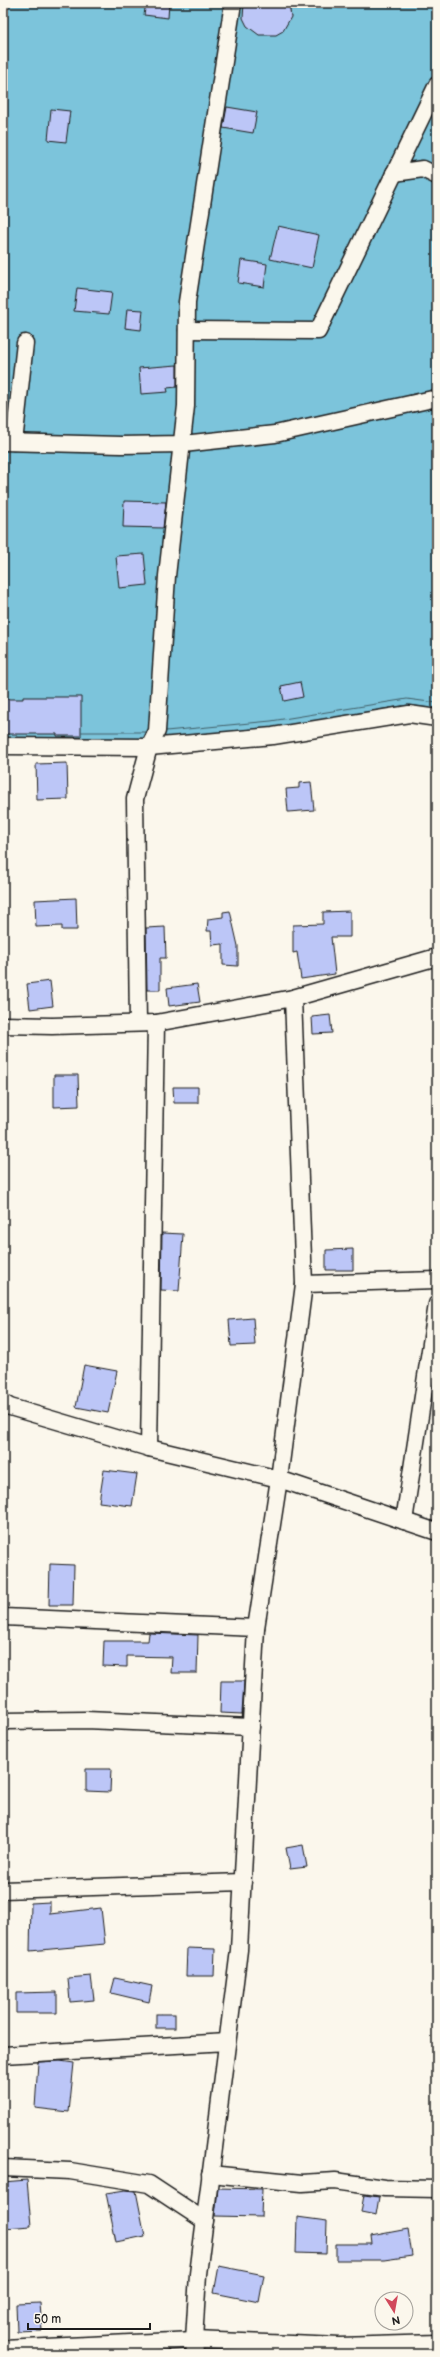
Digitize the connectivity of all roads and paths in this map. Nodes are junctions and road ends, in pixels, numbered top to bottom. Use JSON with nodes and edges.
{"nodes":[{"id":1,"x":233,"y":3,"type":"edge"},
{"id":2,"x":437,"y":85,"type":"edge"},
{"id":3,"x":394,"y":173,"type":"junction"},
{"id":4,"x":437,"y":176,"type":"edge"},
{"id":5,"x":187,"y":330,"type":"junction"},
{"id":6,"x":26,"y":343,"type":"dead end"},
{"id":7,"x":437,"y":398,"type":"edge"},
{"id":8,"x":8,"y":442,"type":"edge"},
{"id":9,"x":183,"y":444,"type":"junction"},
{"id":10,"x":437,"y":718,"type":"edge"},
{"id":11,"x":3,"y":746,"type":"edge"},
{"id":12,"x":149,"y":747,"type":"junction"},
{"id":13,"x":437,"y":957,"type":"edge"},
{"id":14,"x":294,"y":998,"type":"junction"},
{"id":15,"x":138,"y":1023,"type":"junction"},
{"id":16,"x":156,"y":1023,"type":"junction"},
{"id":17,"x":3,"y":1025,"type":"edge"},
{"id":18,"x":437,"y":1280,"type":"edge"},
{"id":19,"x":304,"y":1284,"type":"junction"},
{"id":20,"x":437,"y":1304,"type":"edge"},
{"id":21,"x":3,"y":1403,"type":"edge"},
{"id":22,"x":149,"y":1448,"type":"junction"},
{"id":23,"x":280,"y":1479,"type":"junction"},
{"id":24,"x":404,"y":1521,"type":"junction"},
{"id":25,"x":437,"y":1532,"type":"edge"},
{"id":26,"x":3,"y":1617,"type":"edge"},
{"id":27,"x":256,"y":1628,"type":"junction"},
{"id":28,"x":3,"y":1721,"type":"edge"},
{"id":29,"x":251,"y":1727,"type":"junction"},
{"id":30,"x":243,"y":1882,"type":"junction"},
{"id":31,"x":3,"y":1890,"type":"edge"},
{"id":32,"x":227,"y":2042,"type":"junction"},
{"id":33,"x":3,"y":2055,"type":"edge"},
{"id":34,"x":3,"y":2168,"type":"edge"},
{"id":35,"x":210,"y":2174,"type":"junction"},
{"id":36,"x":437,"y":2190,"type":"edge"},
{"id":37,"x":205,"y":2221,"type":"junction"},
{"id":38,"x":437,"y":2343,"type":"edge"},
{"id":39,"x":194,"y":2347,"type":"edge"},
{"id":40,"x":278,"y":2348,"type":"edge"},
{"id":41,"x":3,"y":2349,"type":"edge"}],
"edges":[{"from":1,"to":5,"type":"street"},
{"from":2,"to":3,"type":"street"},
{"from":3,"to":4,"type":"street"},
{"from":3,"to":5,"type":"street"},
{"from":5,"to":9,"type":"street"},
{"from":6,"to":8,"type":"street"},
{"from":7,"to":9,"type":"street"},
{"from":8,"to":9,"type":"street"},
{"from":9,"to":12,"type":"street"},
{"from":10,"to":12,"type":"street"},
{"from":11,"to":12,"type":"street"},
{"from":12,"to":15,"type":"street"},
{"from":13,"to":14,"type":"street"},
{"from":14,"to":16,"type":"street"},
{"from":14,"to":19,"type":"street"},
{"from":15,"to":16,"type":"street"},
{"from":15,"to":17,"type":"street"},
{"from":16,"to":22,"type":"street"},
{"from":18,"to":19,"type":"street"},
{"from":19,"to":23,"type":"street"},
{"from":20,"to":24,"type":"street"},
{"from":21,"to":22,"type":"street"},
{"from":22,"to":23,"type":"street"},
{"from":23,"to":24,"type":"street"},
{"from":23,"to":27,"type":"street"},
{"from":24,"to":25,"type":"street"},
{"from":26,"to":27,"type":"street"},
{"from":27,"to":29,"type":"street"},
{"from":28,"to":29,"type":"street"},
{"from":29,"to":30,"type":"street"},
{"from":30,"to":31,"type":"street"},
{"from":30,"to":32,"type":"street"},
{"from":32,"to":33,"type":"street"},
{"from":32,"to":35,"type":"street"},
{"from":34,"to":37,"type":"street"},
{"from":35,"to":36,"type":"street"},
{"from":35,"to":37,"type":"street"},
{"from":37,"to":39,"type":"street"},
{"from":38,"to":40,"type":"street"},
{"from":39,"to":40,"type":"street"},
{"from":39,"to":41,"type":"street"}]}
